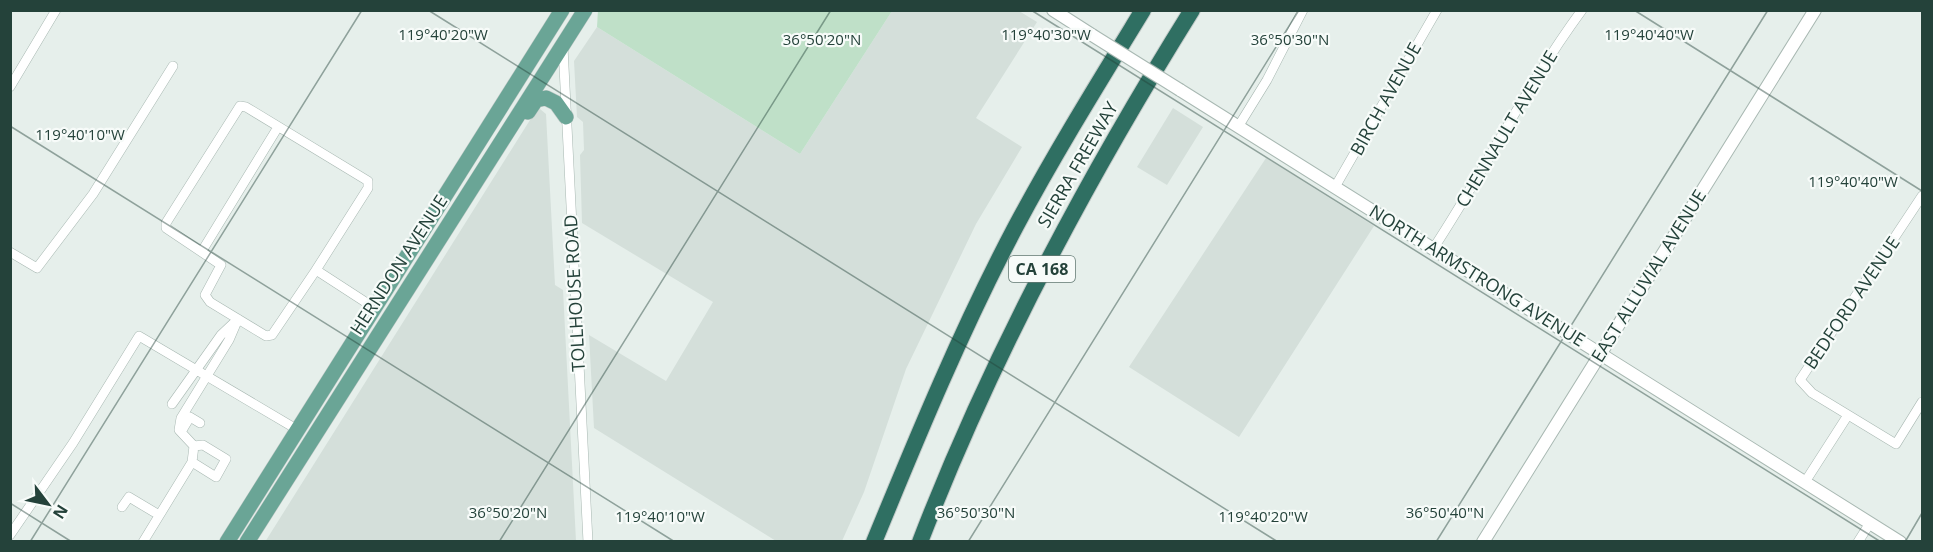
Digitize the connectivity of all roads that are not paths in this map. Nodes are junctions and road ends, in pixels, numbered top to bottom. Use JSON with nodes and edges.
{"nodes":[{"id":1,"x":56,"y":10,"type":"edge"},
{"id":2,"x":551,"y":10,"type":"edge"},
{"id":3,"x":562,"y":10,"type":"edge"},
{"id":4,"x":575,"y":10,"type":"edge"},
{"id":5,"x":585,"y":10,"type":"edge"},
{"id":6,"x":1053,"y":10,"type":"edge"},
{"id":7,"x":1143,"y":10,"type":"edge"},
{"id":8,"x":1192,"y":10,"type":"edge"},
{"id":9,"x":1303,"y":10,"type":"edge"},
{"id":10,"x":1437,"y":10,"type":"edge"},
{"id":11,"x":1582,"y":10,"type":"edge"},
{"id":12,"x":1815,"y":10,"type":"edge"},
{"id":13,"x":552,"y":27,"type":"junction"},
{"id":14,"x":563,"y":44,"type":"junction"},
{"id":15,"x":530,"y":61,"type":"junction"},
{"id":16,"x":173,"y":66,"type":"dead end"},
{"id":17,"x":10,"y":87,"type":"edge"},
{"id":18,"x":566,"y":117,"type":"junction"},
{"id":19,"x":278,"y":127,"type":"junction"},
{"id":20,"x":1238,"y":127,"type":"junction"},
{"id":21,"x":502,"y":140,"type":"junction"},
{"id":22,"x":1335,"y":187,"type":"junction"},
{"id":23,"x":1923,"y":196,"type":"edge"},
{"id":24,"x":1433,"y":249,"type":"junction"},
{"id":25,"x":202,"y":251,"type":"junction"},
{"id":26,"x":10,"y":252,"type":"edge"},
{"id":27,"x":315,"y":270,"type":"junction"},
{"id":28,"x":373,"y":307,"type":"junction"},
{"id":29,"x":238,"y":318,"type":"junction"},
{"id":30,"x":1600,"y":354,"type":"junction"},
{"id":31,"x":202,"y":373,"type":"junction"},
{"id":32,"x":1923,"y":402,"type":"edge"},
{"id":33,"x":172,"y":404,"type":"dead end"},
{"id":34,"x":1848,"y":415,"type":"junction"},
{"id":35,"x":200,"y":423,"type":"dead end"},
{"id":36,"x":297,"y":430,"type":"junction"},
{"id":37,"x":180,"y":431,"type":"junction"},
{"id":38,"x":312,"y":436,"type":"junction"},
{"id":39,"x":194,"y":446,"type":"junction"},
{"id":40,"x":192,"y":462,"type":"junction"},
{"id":41,"x":1805,"y":482,"type":"junction"},
{"id":42,"x":122,"y":507,"type":"dead end"},
{"id":43,"x":159,"y":515,"type":"junction"},
{"id":44,"x":1870,"y":523,"type":"junction"},
{"id":45,"x":10,"y":536,"type":"edge"},
{"id":46,"x":146,"y":540,"type":"edge"},
{"id":47,"x":227,"y":542,"type":"edge"},
{"id":48,"x":247,"y":542,"type":"edge"},
{"id":49,"x":588,"y":542,"type":"edge"},
{"id":50,"x":874,"y":542,"type":"edge"},
{"id":51,"x":920,"y":542,"type":"edge"},
{"id":52,"x":1483,"y":542,"type":"edge"},
{"id":53,"x":1858,"y":542,"type":"edge"},
{"id":54,"x":1900,"y":542,"type":"edge"}],
"edges":[{"from":1,"to":17,"type":"street"},
{"from":2,"to":13,"type":"street"},
{"from":3,"to":13,"type":"main road","name":"HERNDON AVENUE"},
{"from":4,"to":14,"type":"main road"},
{"from":5,"to":14,"type":"main road","name":"HERNDON AVENUE"},
{"from":6,"to":20,"type":"street","name":"NORTH ARMSTRONG AVENUE","bridge":true},
{"from":7,"to":50,"type":"highway","name":"SIERRA FREEWAY","number":"CA 168"},
{"from":8,"to":51,"type":"highway","name":"SIERRA FREEWAY","number":"CA 168"},
{"from":9,"to":20,"type":"street"},
{"from":10,"to":22,"type":"street","name":"BIRCH AVENUE"},
{"from":11,"to":24,"type":"street","name":"CHENNAULT AVENUE"},
{"from":12,"to":30,"type":"street","name":"EAST ALLUVIAL AVENUE"},
{"from":13,"to":15,"type":"main road","name":"HERNDON AVENUE"},
{"from":14,"to":18,"type":"street","name":"TOLLHOUSE ROAD"},
{"from":14,"to":21,"type":"main road","name":"HERNDON AVENUE"},
{"from":15,"to":21,"type":"main road"},
{"from":15,"to":28,"type":"main road","name":"HERNDON AVENUE"},
{"from":16,"to":26,"type":"street"},
{"from":18,"to":21,"type":"main road"},
{"from":18,"to":49,"type":"street","name":"TOLLHOUSE ROAD"},
{"from":19,"to":25,"type":"street"},
{"from":19,"to":25,"type":"street"},
{"from":19,"to":27,"type":"street"},
{"from":20,"to":22,"type":"street","name":"NORTH ARMSTRONG AVENUE"},
{"from":21,"to":38,"type":"main road","name":"HERNDON AVENUE"},
{"from":22,"to":24,"type":"street","name":"NORTH ARMSTRONG AVENUE"},
{"from":23,"to":34,"type":"street","name":"BEDFORD AVENUE"},
{"from":24,"to":30,"type":"street","name":"NORTH ARMSTRONG AVENUE"},
{"from":25,"to":29,"type":"street"},
{"from":27,"to":28,"type":"street"},
{"from":27,"to":29,"type":"street"},
{"from":28,"to":36,"type":"main road","name":"HERNDON AVENUE"},
{"from":28,"to":38,"type":"main road"},
{"from":29,"to":31,"type":"street"},
{"from":30,"to":41,"type":"street","name":"NORTH ARMSTRONG AVENUE"},
{"from":30,"to":52,"type":"street","name":"EAST ALLUVIAL AVENUE"},
{"from":31,"to":33,"type":"street"},
{"from":31,"to":36,"type":"street"},
{"from":31,"to":37,"type":"street"},
{"from":31,"to":45,"type":"street"},
{"from":32,"to":34,"type":"street"},
{"from":34,"to":41,"type":"street"},
{"from":35,"to":37,"type":"street"},
{"from":36,"to":47,"type":"main road","name":"HERNDON AVENUE"},
{"from":36,"to":48,"type":"main road"},
{"from":37,"to":39,"type":"street"},
{"from":38,"to":48,"type":"main road","name":"HERNDON AVENUE"},
{"from":39,"to":40,"type":"street"},
{"from":39,"to":40,"type":"street"},
{"from":40,"to":43,"type":"street"},
{"from":41,"to":44,"type":"street","name":"NORTH ARMSTRONG AVENUE"},
{"from":42,"to":43,"type":"street"},
{"from":43,"to":46,"type":"street"},
{"from":44,"to":53,"type":"street"},
{"from":44,"to":54,"type":"street","name":"NORTH ARMSTRONG AVENUE"}]}
